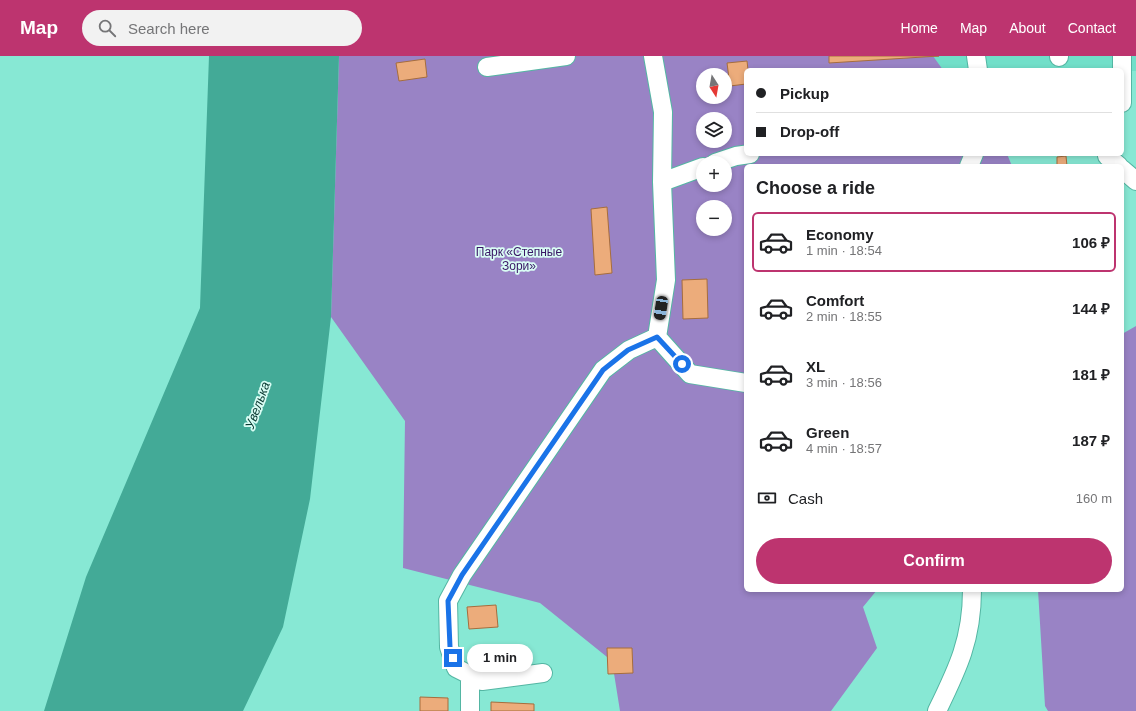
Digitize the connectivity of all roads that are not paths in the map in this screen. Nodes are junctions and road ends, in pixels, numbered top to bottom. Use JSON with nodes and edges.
{"nodes":[{"id":1,"x":566,"y":56,"type":"edge"},
{"id":2,"x":653,"y":56,"type":"edge"},
{"id":3,"x":976,"y":56,"type":"edge"},
{"id":4,"x":1122,"y":56,"type":"edge"},
{"id":5,"x":486,"y":67,"type":"dead end"},
{"id":6,"x":978,"y":68,"type":"edge"},
{"id":7,"x":1122,"y":68,"type":"edge"},
{"id":8,"x":1136,"y":95,"type":"edge"},
{"id":9,"x":1124,"y":103,"type":"edge"},
{"id":10,"x":744,"y":155,"type":"edge"},
{"id":11,"x":732,"y":157,"type":"edge"},
{"id":12,"x":696,"y":170,"type":"edge"},
{"id":13,"x":1124,"y":171,"type":"edge"},
{"id":14,"x":1136,"y":181,"type":"edge"},
{"id":15,"x":662,"y":182,"type":"junction"},
{"id":16,"x":657,"y":337,"type":"junction"},
{"id":17,"x":744,"y":383,"type":"edge"},
{"id":18,"x":972,"y":592,"type":"edge"},
{"id":19,"x":543,"y":673,"type":"dead end"},
{"id":20,"x":470,"y":675,"type":"junction"},
{"id":21,"x":470,"y":711,"type":"edge"},
{"id":22,"x":937,"y":711,"type":"edge"}],
"edges":[{"from":1,"to":5,"type":"lane"},
{"from":2,"to":15,"type":"lane"},
{"from":3,"to":6,"type":"lane"},
{"from":4,"to":7,"type":"lane"},
{"from":8,"to":9,"type":"lane"},
{"from":10,"to":11,"type":"lane"},
{"from":12,"to":15,"type":"lane"},
{"from":13,"to":14,"type":"lane"},
{"from":15,"to":16,"type":"lane"},
{"from":16,"to":17,"type":"lane"},
{"from":16,"to":20,"type":"lane"},
{"from":18,"to":22,"type":"lane"},
{"from":19,"to":20,"type":"lane"},
{"from":20,"to":21,"type":"lane"}]}
